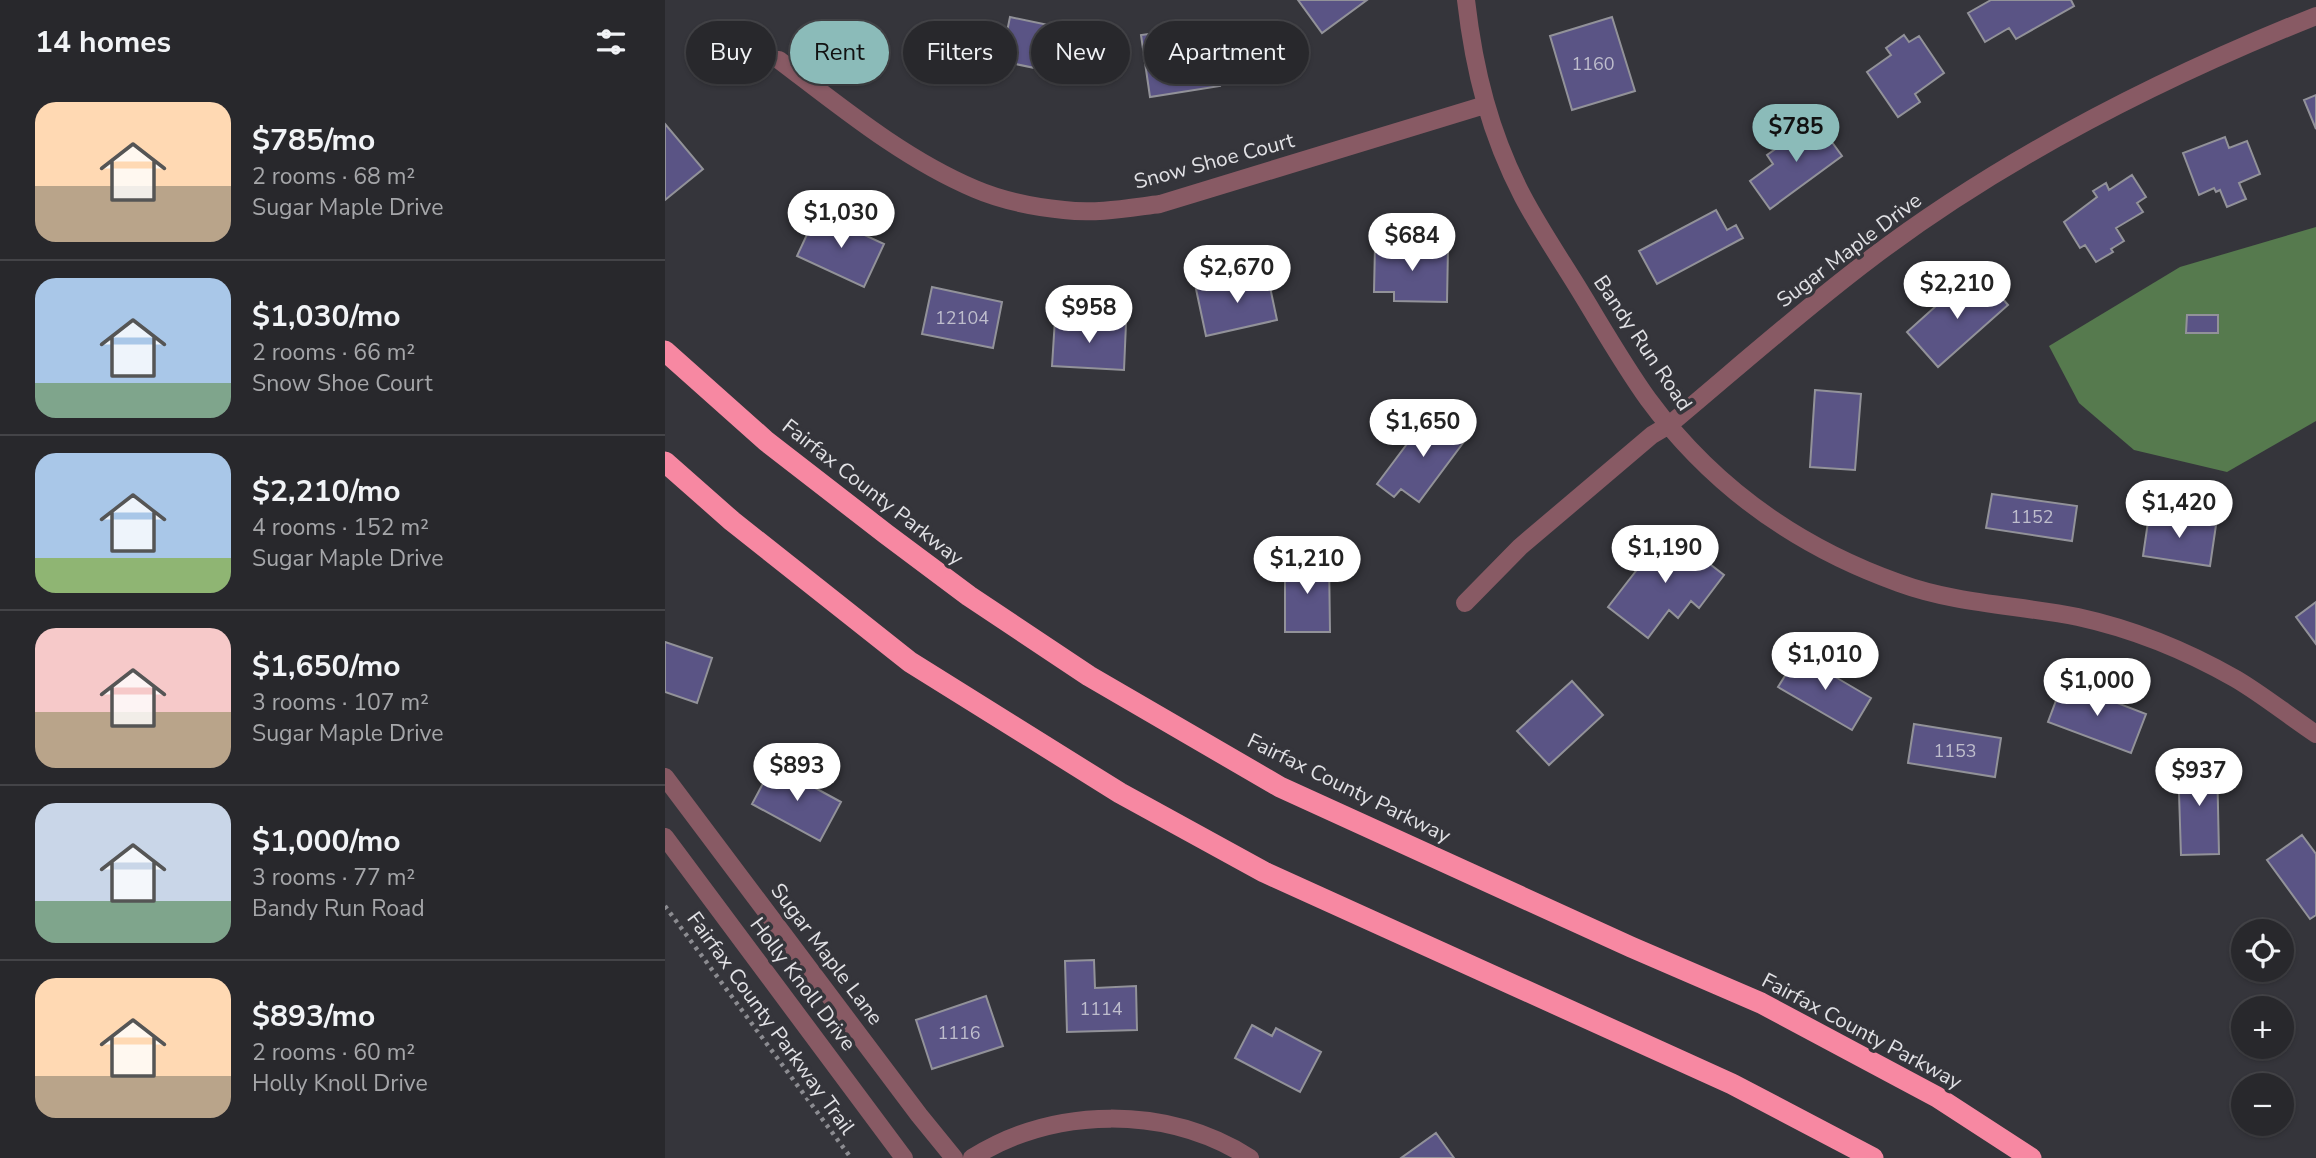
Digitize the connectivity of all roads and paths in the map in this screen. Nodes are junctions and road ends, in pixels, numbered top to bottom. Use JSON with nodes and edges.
{"nodes":[{"id":1,"x":1466,"y":0,"type":"edge"},
{"id":2,"x":2316,"y":16,"type":"edge"},
{"id":3,"x":779,"y":60,"type":"dead end"},
{"id":4,"x":1485,"y":105,"type":"junction"},
{"id":5,"x":665,"y":351,"type":"edge"},
{"id":6,"x":1669,"y":425,"type":"junction"},
{"id":7,"x":665,"y":462,"type":"edge"},
{"id":8,"x":1465,"y":603,"type":"dead end"},
{"id":9,"x":2316,"y":734,"type":"edge"},
{"id":10,"x":665,"y":777,"type":"edge"},
{"id":11,"x":665,"y":837,"type":"edge"},
{"id":12,"x":665,"y":906,"type":"edge"},
{"id":13,"x":851,"y":1158,"type":"edge"},
{"id":14,"x":904,"y":1158,"type":"edge"},
{"id":15,"x":954,"y":1158,"type":"edge"},
{"id":16,"x":972,"y":1158,"type":"edge"},
{"id":17,"x":1250,"y":1158,"type":"edge"},
{"id":18,"x":1873,"y":1158,"type":"edge"},
{"id":19,"x":2031,"y":1158,"type":"edge"}],
"edges":[{"from":1,"to":4,"type":"street","name":"Bandy Run Road"},
{"from":2,"to":6,"type":"street","name":"Sugar Maple Drive"},
{"from":3,"to":4,"type":"street","name":"Snow Shoe Court"},
{"from":4,"to":6,"type":"street","name":"Bandy Run Road"},
{"from":5,"to":19,"type":"highway","name":"Fairfax County Parkway"},
{"from":6,"to":8,"type":"street","name":"Sugar Maple Drive"},
{"from":6,"to":9,"type":"street","name":"Bandy Run Road"},
{"from":7,"to":18,"type":"highway"},
{"from":10,"to":15,"type":"street","name":"Sugar Maple Lane"},
{"from":11,"to":14,"type":"street","name":"Holly Knoll Drive"},
{"from":12,"to":13,"type":"path","name":"Fairfax County Parkway Trail"},
{"from":16,"to":17,"type":"street"}]}
